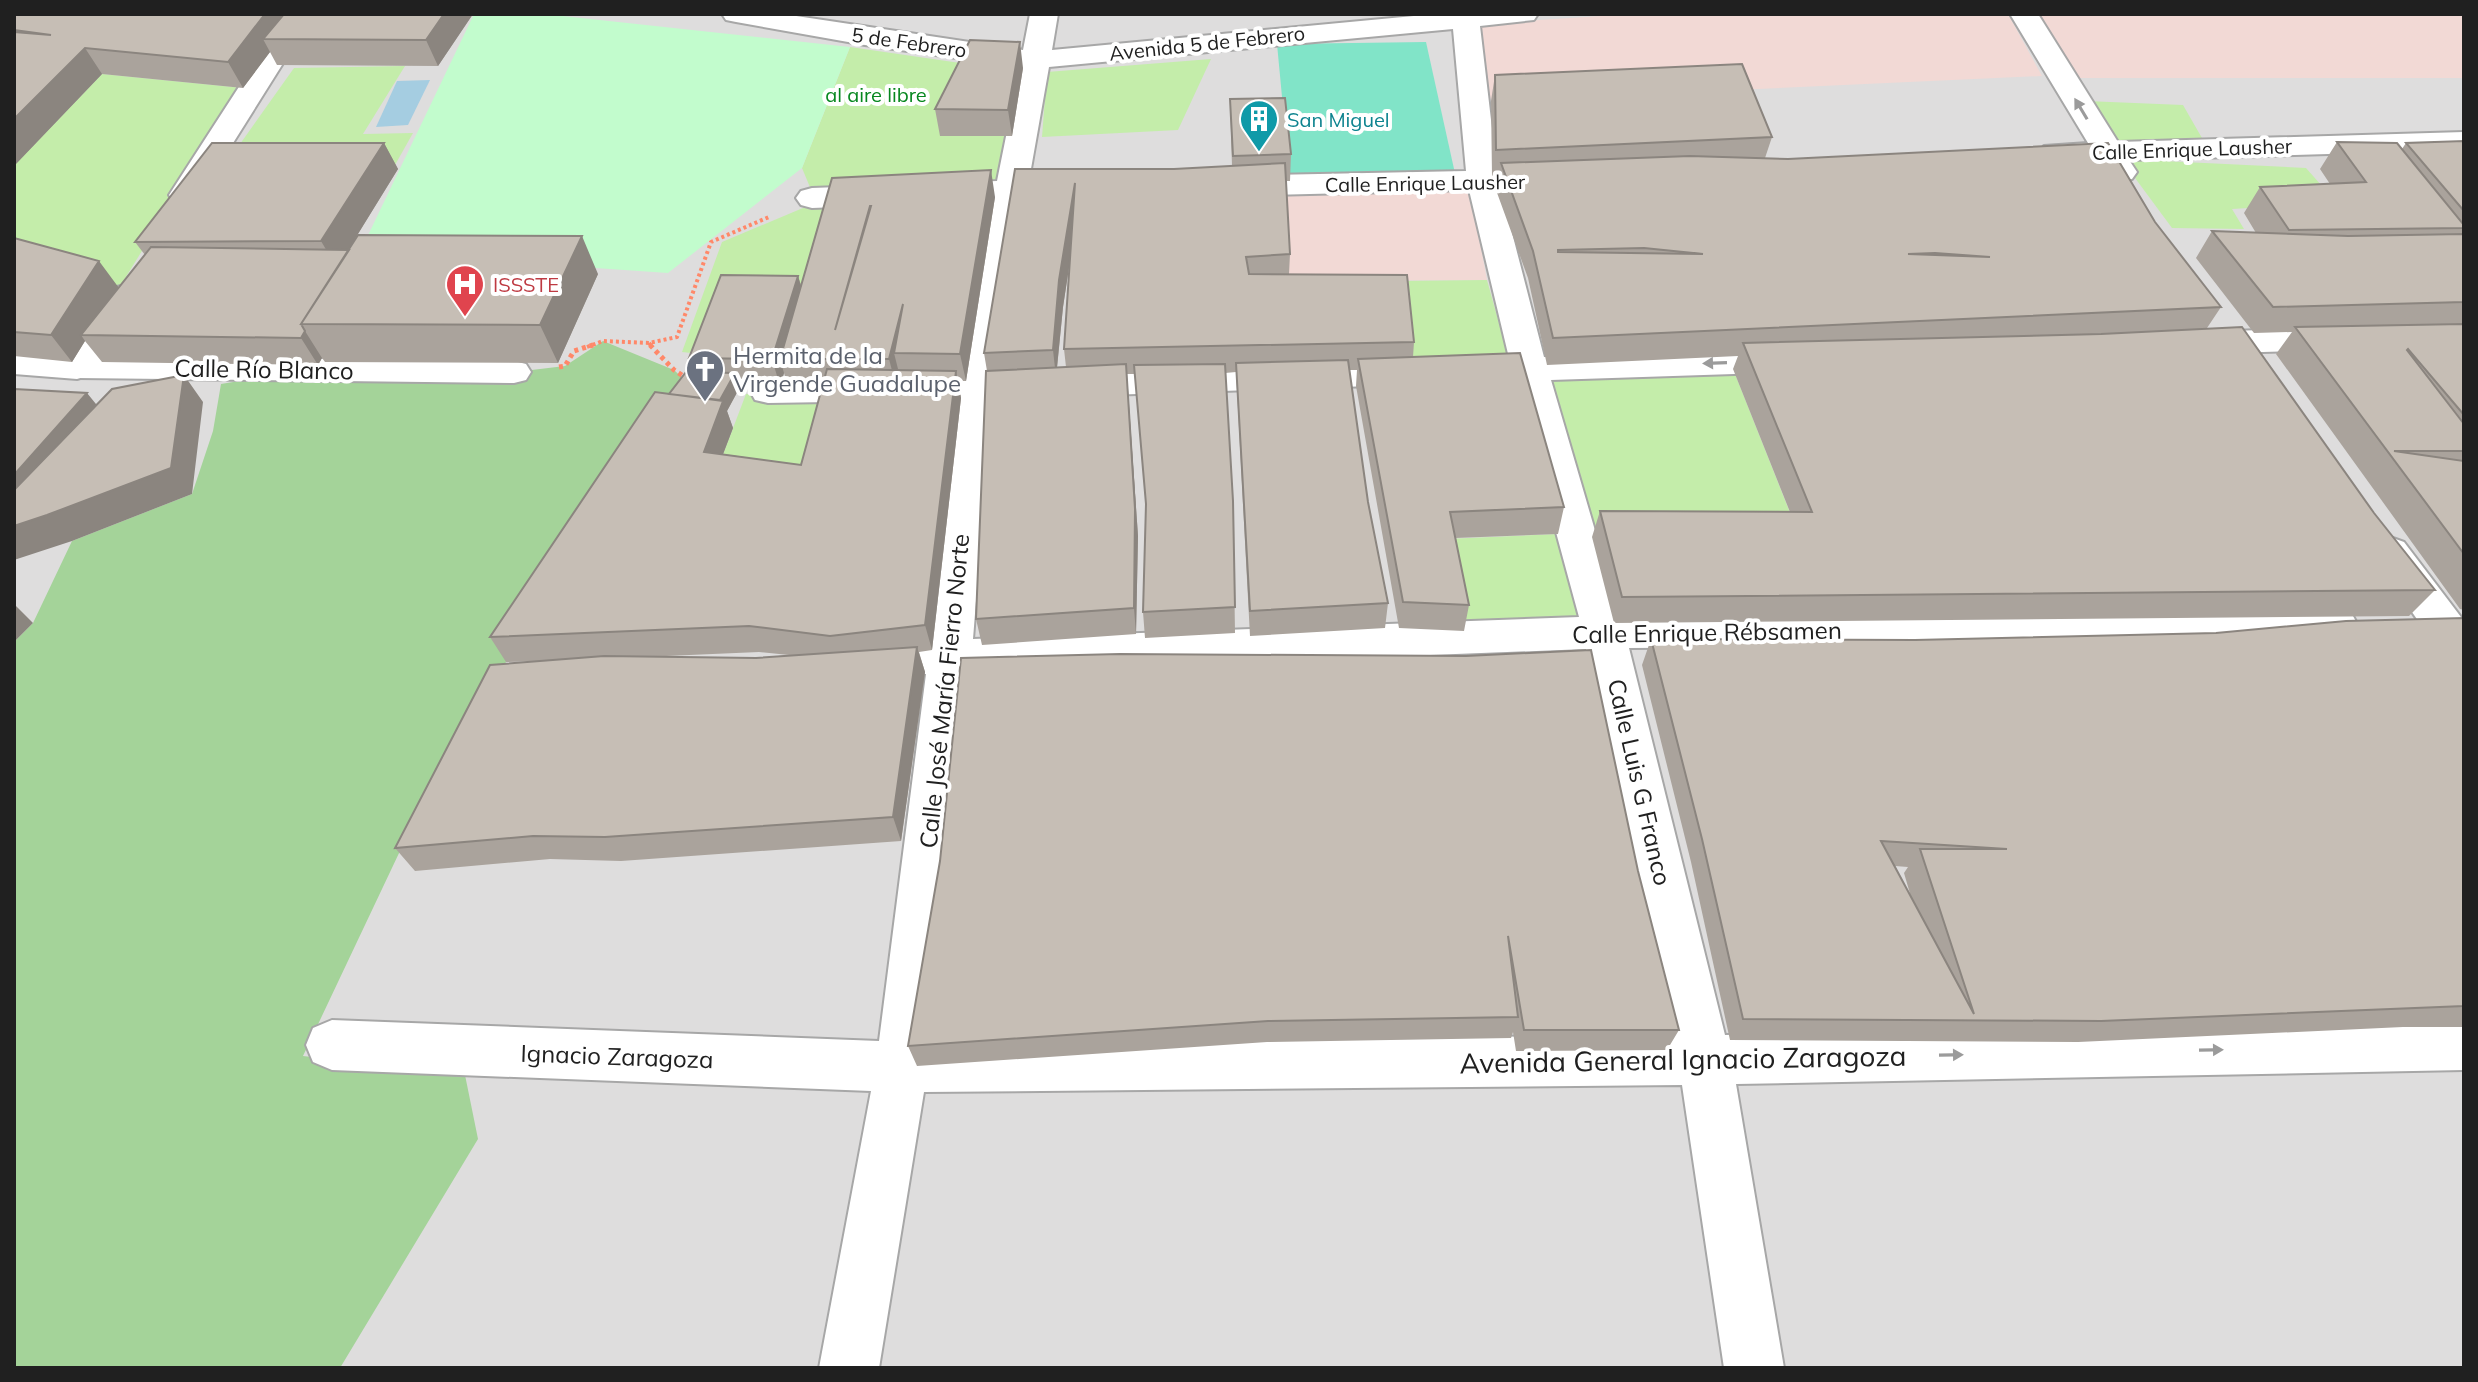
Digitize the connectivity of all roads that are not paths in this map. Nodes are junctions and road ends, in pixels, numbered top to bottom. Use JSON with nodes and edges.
{"nodes":[{"id":1,"x":300,"y":14,"type":"edge"},
{"id":2,"x":736,"y":14,"type":"edge"},
{"id":3,"x":1044,"y":14,"type":"edge"},
{"id":4,"x":1524,"y":14,"type":"edge"},
{"id":5,"x":2024,"y":14,"type":"edge"},
{"id":6,"x":1465,"y":16,"type":"edge"},
{"id":7,"x":1035,"y":60,"type":"junction"},
{"id":8,"x":2464,"y":141,"type":"edge"},
{"id":9,"x":2106,"y":151,"type":"junction"},
{"id":10,"x":2028,"y":155,"type":"edge"},
{"id":11,"x":1592,"y":177,"type":"edge"},
{"id":12,"x":1483,"y":183,"type":"junction"},
{"id":13,"x":1199,"y":186,"type":"edge"},
{"id":14,"x":1104,"y":188,"type":"edge"},
{"id":15,"x":1009,"y":189,"type":"junction"},
{"id":16,"x":812,"y":198,"type":"road end"},
{"id":17,"x":2141,"y":202,"type":"edge"},
{"id":18,"x":168,"y":223,"type":"edge"},
{"id":19,"x":134,"y":275,"type":"edge"},
{"id":20,"x":2210,"y":303,"type":"edge"},
{"id":21,"x":2464,"y":335,"type":"edge"},
{"id":22,"x":2236,"y":342,"type":"junction"},
{"id":23,"x":2158,"y":345,"type":"edge"},
{"id":24,"x":1828,"y":358,"type":"edge"},
{"id":25,"x":14,"y":362,"type":"edge"},
{"id":26,"x":77,"y":367,"type":"junction"},
{"id":27,"x":1530,"y":371,"type":"junction"},
{"id":28,"x":514,"y":372,"type":"road end"},
{"id":29,"x":2263,"y":379,"type":"edge"},
{"id":30,"x":975,"y":388,"type":"junction"},
{"id":31,"x":768,"y":391,"type":"edge"},
{"id":32,"x":2372,"y":528,"type":"edge"},
{"id":33,"x":1604,"y":632,"type":"junction"},
{"id":34,"x":2457,"y":636,"type":"edge"},
{"id":35,"x":950,"y":657,"type":"junction"},
{"id":36,"x":824,"y":662,"type":"edge"},
{"id":37,"x":332,"y":1045,"type":"dead end"},
{"id":38,"x":2464,"y":1045,"type":"edge"},
{"id":39,"x":1705,"y":1060,"type":"junction"},
{"id":40,"x":902,"y":1067,"type":"junction"},
{"id":41,"x":849,"y":1368,"type":"edge"},
{"id":42,"x":1754,"y":1368,"type":"edge"}],
"edges":[{"from":1,"to":18,"type":"street"},
{"from":2,"to":7,"type":"street","name":"5 de Febrero"},
{"from":3,"to":7,"type":"street","name":"Calle José María Fierro Norte"},
{"from":4,"to":6,"type":"street","name":"Avenida 5 de Febrero"},
{"from":9,"to":5,"type":"street","one_way":true},
{"from":6,"to":7,"type":"street","name":"Avenida 5 de Febrero"},
{"from":6,"to":12,"type":"street","name":"Calle Luis G Franco"},
{"from":7,"to":15,"type":"street","name":"Calle José María Fierro Norte"},
{"from":8,"to":9,"type":"street","name":"Calle Enrique Lausher"},
{"from":9,"to":10,"type":"street","name":"Calle Enrique Lausher"},
{"from":9,"to":17,"type":"street"},
{"from":11,"to":12,"type":"street","name":"Calle Enrique Lausher"},
{"from":12,"to":13,"type":"street","name":"Calle Enrique Lausher"},
{"from":12,"to":27,"type":"street","name":"Calle Luis G Franco"},
{"from":14,"to":15,"type":"street"},
{"from":15,"to":16,"type":"street"},
{"from":15,"to":30,"type":"street","name":"Calle José María Fierro Norte"},
{"from":19,"to":26,"type":"street"},
{"from":20,"to":22,"type":"street"},
{"from":21,"to":22,"type":"street"},
{"from":22,"to":23,"type":"street"},
{"from":22,"to":29,"type":"street"},
{"from":24,"to":27,"type":"street","one_way":true},
{"from":25,"to":26,"type":"street","name":"Calle Río Blanco"},
{"from":26,"to":28,"type":"street","name":"Calle Río Blanco"},
{"from":27,"to":30,"type":"street"},
{"from":27,"to":33,"type":"street","name":"Calle Luis G Franco"},
{"from":30,"to":31,"type":"street"},
{"from":30,"to":35,"type":"street","name":"Calle José María Fierro Norte"},
{"from":32,"to":34,"type":"street"},
{"from":33,"to":34,"type":"street","name":"Calle Enrique Rébsamen"},
{"from":33,"to":35,"type":"street","name":"Calle Enrique Rébsamen"},
{"from":33,"to":39,"type":"street","name":"Calle Luis G Franco"},
{"from":35,"to":36,"type":"street","name":"Calle Enrique Rébsamen"},
{"from":35,"to":40,"type":"street","name":"Calle José María Fierro Norte"},
{"from":37,"to":40,"type":"street","name":"Ignacio Zaragoza"},
{"from":39,"to":38,"type":"street","name":"Avenida General Ignacio Zaragoza","one_way":true},
{"from":39,"to":40,"type":"street","name":"Avenida General Ignacio Zaragoza"},
{"from":39,"to":42,"type":"street","name":"Calle Luis G Franco"},
{"from":40,"to":41,"type":"street","name":"Calle José María Fierro Norte"}]}
